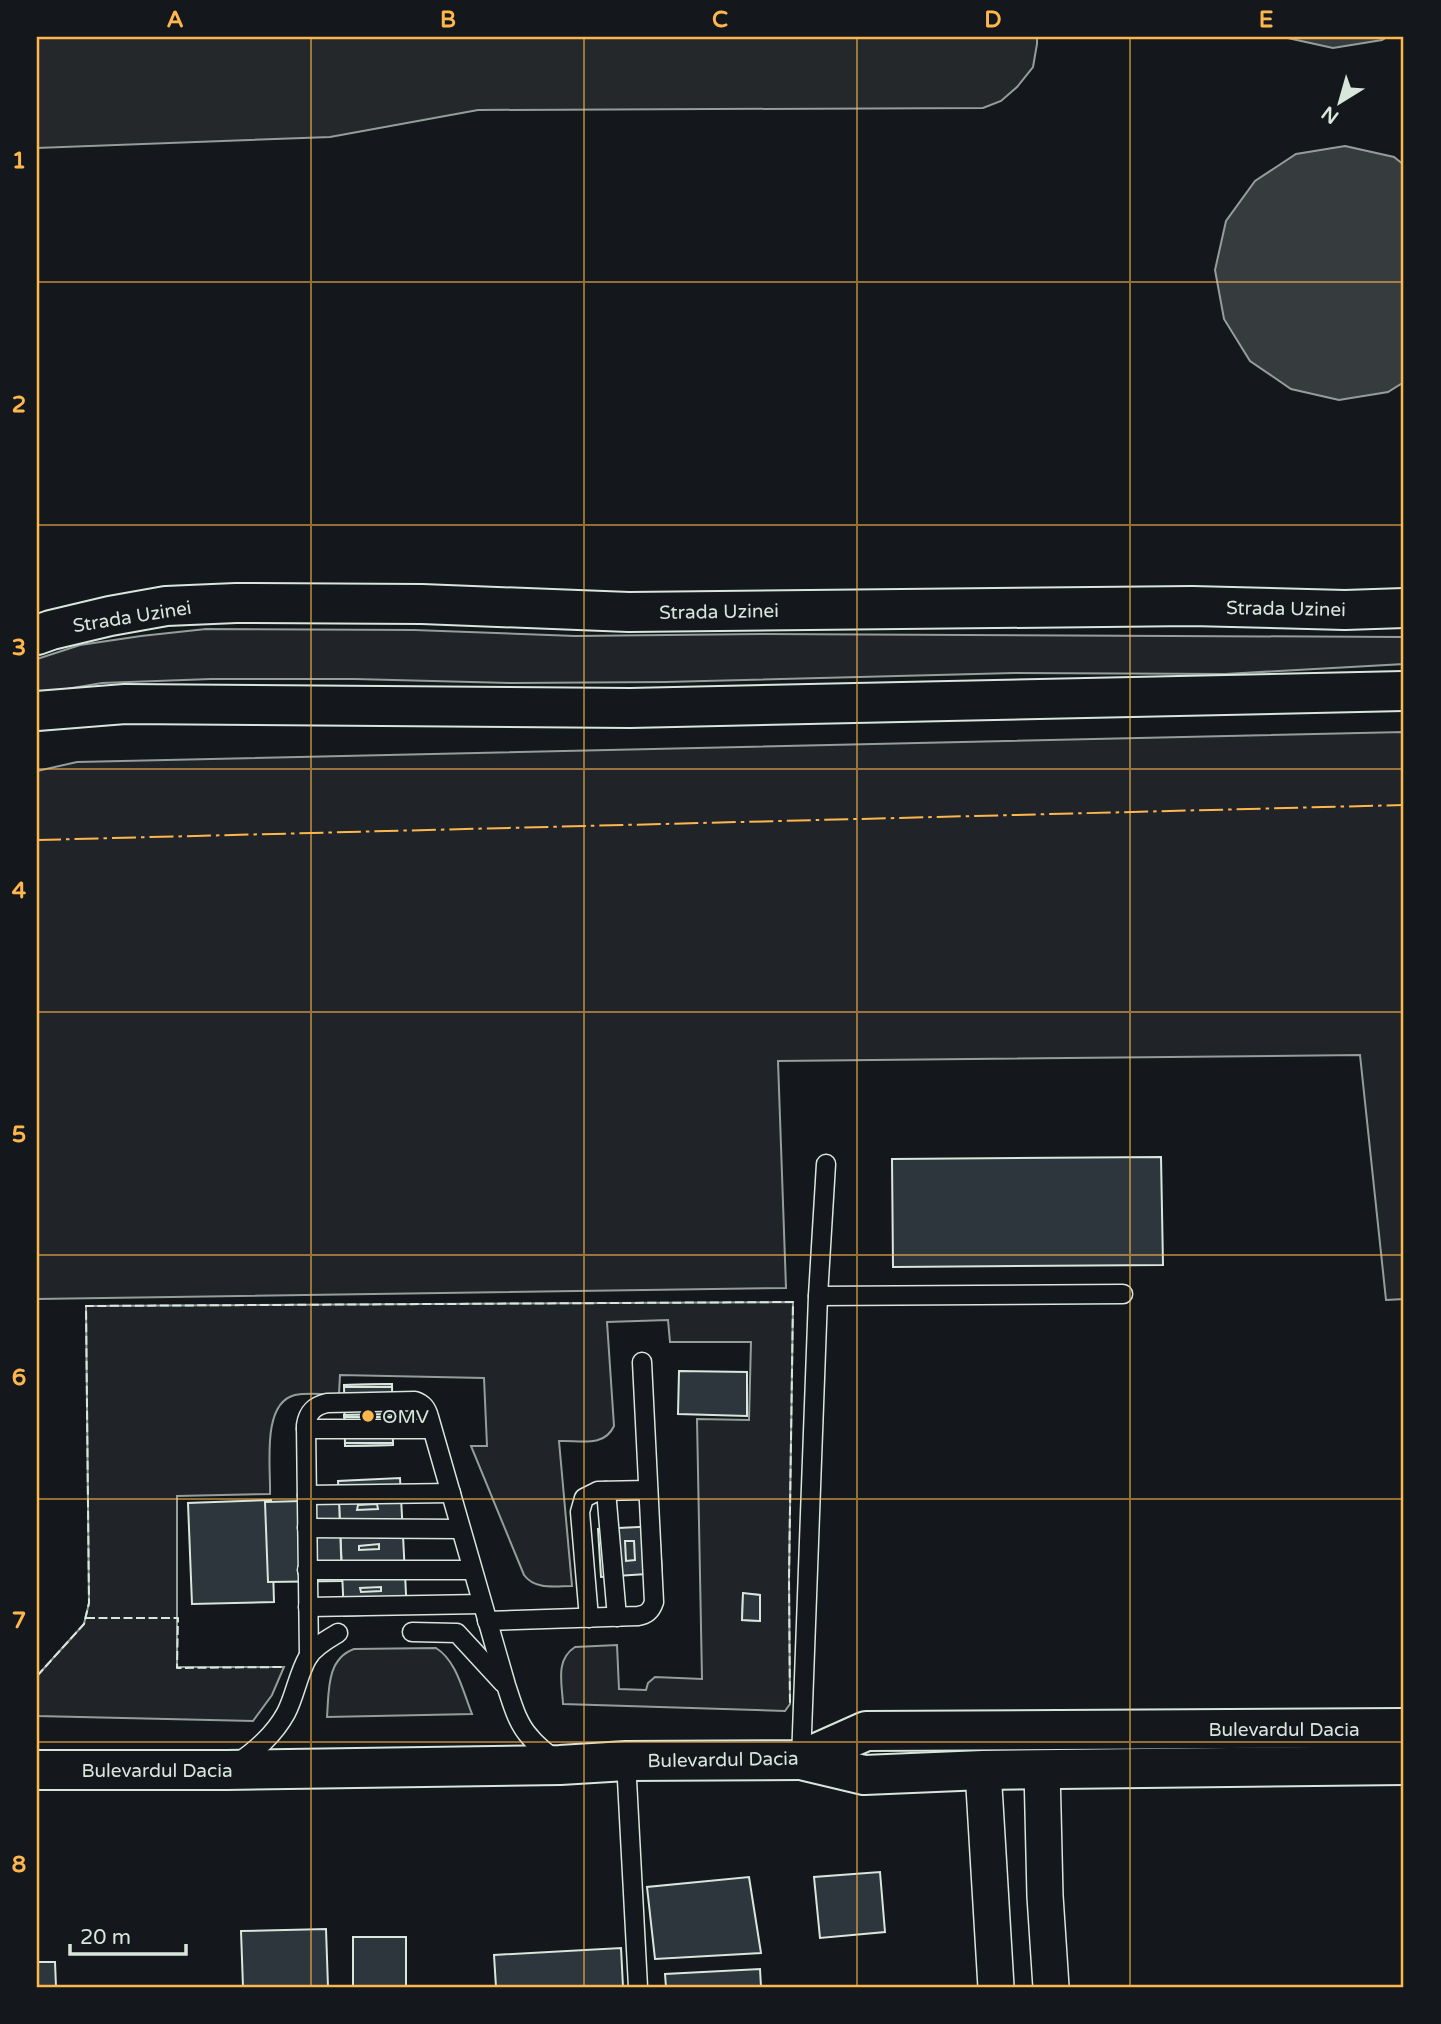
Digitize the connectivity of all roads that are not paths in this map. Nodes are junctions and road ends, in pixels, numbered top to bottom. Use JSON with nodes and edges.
{"nodes":[{"id":1,"x":1404,"y":608,"type":"edge"},
{"id":2,"x":37,"y":635,"type":"edge"},
{"id":3,"x":1404,"y":691,"type":"edge"},
{"id":4,"x":37,"y":711,"type":"edge"},
{"id":5,"x":826,"y":1164,"type":"dead end"},
{"id":6,"x":1123,"y":1294,"type":"dead end"},
{"id":7,"x":818,"y":1296,"type":"junction"},
{"id":8,"x":642,"y":1362,"type":"dead end"},
{"id":9,"x":306,"y":1429,"type":"junction"},
{"id":10,"x":432,"y":1429,"type":"junction"},
{"id":11,"x":648,"y":1490,"type":"junction"},
{"id":12,"x":606,"y":1491,"type":"junction"},
{"id":13,"x":451,"y":1493,"type":"junction"},
{"id":14,"x":307,"y":1495,"type":"junction"},
{"id":15,"x":307,"y":1528,"type":"junction"},
{"id":16,"x":460,"y":1528,"type":"junction"},
{"id":17,"x":307,"y":1570,"type":"junction"},
{"id":18,"x":472,"y":1570,"type":"junction"},
{"id":19,"x":308,"y":1607,"type":"junction"},
{"id":20,"x":485,"y":1613,"type":"junction"},
{"id":21,"x":617,"y":1617,"type":"junction"},
{"id":22,"x":589,"y":1618,"type":"junction"},
{"id":23,"x":412,"y":1632,"type":"dead end"},
{"id":24,"x":338,"y":1633,"type":"dead end"},
{"id":25,"x":309,"y":1656,"type":"junction"},
{"id":26,"x":506,"y":1685,"type":"junction"},
{"id":27,"x":1404,"y":1728,"type":"edge"},
{"id":28,"x":801,"y":1760,"type":"junction"},
{"id":29,"x":626,"y":1761,"type":"junction"},
{"id":30,"x":560,"y":1765,"type":"junction"},
{"id":31,"x":1404,"y":1765,"type":"edge"},
{"id":32,"x":1042,"y":1769,"type":"junction"},
{"id":33,"x":37,"y":1770,"type":"edge"},
{"id":34,"x":226,"y":1770,"type":"junction"},
{"id":35,"x":983,"y":1770,"type":"junction"},
{"id":36,"x":638,"y":1987,"type":"edge"},
{"id":37,"x":996,"y":1987,"type":"edge"},
{"id":38,"x":1051,"y":1987,"type":"edge"}],
"edges":[{"from":1,"to":2,"type":"street","name":"Strada Uzinei"},
{"from":3,"to":4,"type":"street"},
{"from":5,"to":7,"type":"lane"},
{"from":6,"to":7,"type":"lane"},
{"from":7,"to":28,"type":"lane"},
{"from":8,"to":11,"type":"lane"},
{"from":9,"to":10,"type":"lane"},
{"from":9,"to":10,"type":"lane"},
{"from":9,"to":14,"type":"lane"},
{"from":10,"to":13,"type":"lane"},
{"from":11,"to":12,"type":"lane"},
{"from":11,"to":21,"type":"lane"},
{"from":12,"to":21,"type":"lane"},
{"from":12,"to":22,"type":"lane"},
{"from":13,"to":14,"type":"lane"},
{"from":13,"to":16,"type":"lane"},
{"from":14,"to":15,"type":"lane"},
{"from":15,"to":16,"type":"lane"},
{"from":15,"to":17,"type":"lane"},
{"from":16,"to":18,"type":"lane"},
{"from":17,"to":18,"type":"lane"},
{"from":17,"to":19,"type":"lane"},
{"from":18,"to":20,"type":"lane"},
{"from":19,"to":20,"type":"lane"},
{"from":19,"to":25,"type":"lane"},
{"from":20,"to":22,"type":"lane"},
{"from":20,"to":26,"type":"lane"},
{"from":21,"to":22,"type":"lane"},
{"from":23,"to":26,"type":"lane"},
{"from":24,"to":25,"type":"lane"},
{"from":25,"to":34,"type":"lane"},
{"from":26,"to":30,"type":"lane"},
{"from":27,"to":28,"type":"street","name":"Bulevardul Dacia"},
{"from":28,"to":29,"type":"street","name":"Bulevardul Dacia"},
{"from":28,"to":35,"type":"street"},
{"from":29,"to":30,"type":"street","name":"Bulevardul Dacia"},
{"from":29,"to":36,"type":"lane"},
{"from":30,"to":34,"type":"street","name":"Bulevardul Dacia"},
{"from":31,"to":32,"type":"street"},
{"from":32,"to":35,"type":"street"},
{"from":32,"to":38,"type":"street"},
{"from":33,"to":34,"type":"street","name":"Bulevardul Dacia"},
{"from":35,"to":37,"type":"street"}]}
